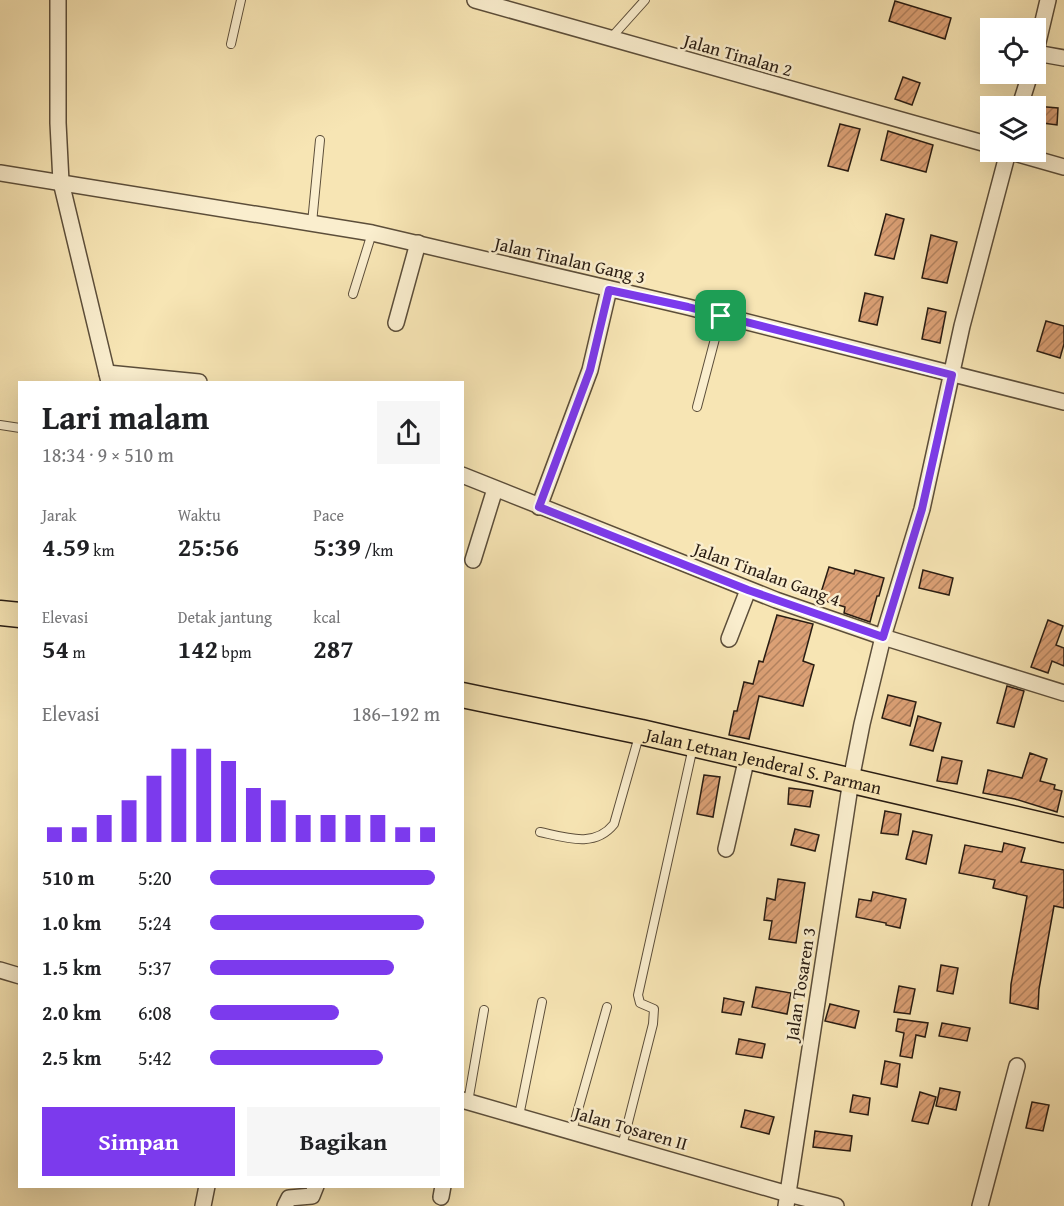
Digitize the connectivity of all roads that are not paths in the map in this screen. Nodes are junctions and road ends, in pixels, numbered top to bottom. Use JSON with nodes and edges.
{"nodes":[{"id":1,"x":58,"y":0,"type":"edge"},
{"id":2,"x":241,"y":0,"type":"edge"},
{"id":3,"x":475,"y":0,"type":"edge"},
{"id":4,"x":645,"y":0,"type":"edge"},
{"id":5,"x":1048,"y":0,"type":"edge"},
{"id":6,"x":1044,"y":18,"type":"edge"},
{"id":7,"x":610,"y":39,"type":"junction"},
{"id":8,"x":231,"y":44,"type":"dead end"},
{"id":9,"x":1046,"y":56,"type":"edge"},
{"id":10,"x":1064,"y":58,"type":"edge"},
{"id":11,"x":320,"y":140,"type":"dead end"},
{"id":12,"x":980,"y":142,"type":"edge"},
{"id":13,"x":1007,"y":162,"type":"edge"},
{"id":14,"x":1046,"y":162,"type":"edge"},
{"id":15,"x":1064,"y":167,"type":"edge"},
{"id":16,"x":0,"y":173,"type":"edge"},
{"id":17,"x":61,"y":182,"type":"junction"},
{"id":18,"x":312,"y":224,"type":"junction"},
{"id":19,"x":372,"y":233,"type":"junction"},
{"id":20,"x":418,"y":243,"type":"junction"},
{"id":21,"x":609,"y":290,"type":"junction"},
{"id":22,"x":352,"y":294,"type":"dead end"},
{"id":23,"x":721,"y":316,"type":"junction"},
{"id":24,"x":396,"y":323,"type":"dead end"},
{"id":25,"x":952,"y":375,"type":"junction"},
{"id":26,"x":108,"y":378,"type":"edge"},
{"id":27,"x":176,"y":381,"type":"edge"},
{"id":28,"x":1064,"y":402,"type":"edge"},
{"id":29,"x":697,"y":407,"type":"dead end"},
{"id":30,"x":0,"y":425,"type":"edge"},
{"id":31,"x":18,"y":428,"type":"edge"},
{"id":32,"x":464,"y":476,"type":"edge"},
{"id":33,"x":495,"y":489,"type":"junction"},
{"id":34,"x":539,"y":507,"type":"junction"},
{"id":35,"x":473,"y":560,"type":"dead end"},
{"id":36,"x":748,"y":590,"type":"junction"},
{"id":37,"x":0,"y":613,"type":"edge"},
{"id":38,"x":18,"y":615,"type":"edge"},
{"id":39,"x":883,"y":637,"type":"junction"},
{"id":40,"x":729,"y":639,"type":"dead end"},
{"id":41,"x":1064,"y":693,"type":"edge"},
{"id":42,"x":464,"y":695,"type":"edge"},
{"id":43,"x":641,"y":732,"type":"junction"},
{"id":44,"x":694,"y":744,"type":"junction"},
{"id":45,"x":747,"y":757,"type":"junction"},
{"id":46,"x":851,"y":780,"type":"junction"},
{"id":47,"x":1064,"y":830,"type":"edge"},
{"id":48,"x":540,"y":832,"type":"dead end"},
{"id":49,"x":726,"y":849,"type":"dead end"},
{"id":50,"x":0,"y":970,"type":"edge"},
{"id":51,"x":18,"y":975,"type":"edge"},
{"id":52,"x":542,"y":1002,"type":"dead end"},
{"id":53,"x":607,"y":1007,"type":"dead end"},
{"id":54,"x":484,"y":1010,"type":"dead end"},
{"id":55,"x":1017,"y":1066,"type":"dead end"},
{"id":56,"x":465,"y":1101,"type":"edge"},
{"id":57,"x":519,"y":1116,"type":"junction"},
{"id":58,"x":572,"y":1131,"type":"junction"},
{"id":59,"x":622,"y":1146,"type":"junction"},
{"id":60,"x":207,"y":1188,"type":"edge"},
{"id":61,"x":315,"y":1188,"type":"edge"},
{"id":62,"x":787,"y":1200,"type":"edge"},
{"id":63,"x":203,"y":1206,"type":"edge"},
{"id":64,"x":285,"y":1206,"type":"edge"},
{"id":65,"x":836,"y":1206,"type":"edge"},
{"id":66,"x":980,"y":1206,"type":"edge"}],
"edges":[{"from":1,"to":17,"type":"street"},
{"from":2,"to":8,"type":"lane"},
{"from":3,"to":7,"type":"street","name":"Jalan Tinalan 2"},
{"from":4,"to":7,"type":"lane"},
{"from":5,"to":6,"type":"street"},
{"from":7,"to":12,"type":"street","name":"Jalan Tinalan 2"},
{"from":9,"to":10,"type":"street"},
{"from":11,"to":18,"type":"lane"},
{"from":13,"to":25,"type":"street","name":"Jalan Tosaren 3"},
{"from":14,"to":15,"type":"street"},
{"from":16,"to":17,"type":"street","name":"Jalan Tinalan Gang 3"},
{"from":17,"to":18,"type":"street","name":"Jalan Tinalan Gang 3"},
{"from":17,"to":26,"type":"street"},
{"from":18,"to":19,"type":"street","name":"Jalan Tinalan Gang 3"},
{"from":19,"to":20,"type":"street","name":"Jalan Tinalan Gang 3"},
{"from":19,"to":22,"type":"lane"},
{"from":20,"to":21,"type":"street","name":"Jalan Tinalan Gang 3"},
{"from":20,"to":24,"type":"street"},
{"from":21,"to":23,"type":"street","name":"Jalan Tinalan Gang 3"},
{"from":21,"to":34,"type":"street"},
{"from":23,"to":25,"type":"street","name":"Jalan Tinalan Gang 3"},
{"from":23,"to":29,"type":"lane"},
{"from":25,"to":28,"type":"street","name":"Jalan Tinalan Gang 3"},
{"from":25,"to":39,"type":"street","name":"Jalan Tosaren 3"},
{"from":26,"to":27,"type":"street"},
{"from":30,"to":31,"type":"lane"},
{"from":32,"to":33,"type":"street","name":"Jalan Tinalan Gang 4"},
{"from":33,"to":34,"type":"street","name":"Jalan Tinalan Gang 4"},
{"from":33,"to":35,"type":"street"},
{"from":34,"to":36,"type":"street","name":"Jalan Tinalan Gang 4"},
{"from":36,"to":39,"type":"street","name":"Jalan Tinalan Gang 4"},
{"from":36,"to":40,"type":"street"},
{"from":37,"to":38,"type":"main road"},
{"from":39,"to":41,"type":"street","name":"Jalan Tinalan Gang 4"},
{"from":39,"to":46,"type":"street","name":"Jalan Tosaren 3"},
{"from":42,"to":43,"type":"main road","name":"Jalan Letnan Jenderal S. Parman"},
{"from":43,"to":44,"type":"main road","name":"Jalan Letnan Jenderal S. Parman"},
{"from":43,"to":48,"type":"lane"},
{"from":44,"to":45,"type":"main road","name":"Jalan Letnan Jenderal S. Parman"},
{"from":44,"to":59,"type":"lane"},
{"from":45,"to":46,"type":"main road","name":"Jalan Letnan Jenderal S. Parman"},
{"from":45,"to":49,"type":"street"},
{"from":46,"to":47,"type":"main road","name":"Jalan Letnan Jenderal S. Parman"},
{"from":46,"to":62,"type":"street","name":"Jalan Tosaren 3"},
{"from":50,"to":51,"type":"street"},
{"from":52,"to":57,"type":"lane"},
{"from":53,"to":58,"type":"lane"},
{"from":54,"to":56,"type":"lane"},
{"from":55,"to":66,"type":"street"},
{"from":56,"to":57,"type":"street","name":"Jalan Tosaren II"},
{"from":57,"to":58,"type":"street","name":"Jalan Tosaren II"},
{"from":58,"to":59,"type":"street","name":"Jalan Tosaren II"},
{"from":59,"to":62,"type":"street","name":"Jalan Tosaren II"},
{"from":60,"to":63,"type":"street"},
{"from":61,"to":64,"type":"street"},
{"from":62,"to":65,"type":"street","name":"Jalan Tosaren II"}]}
